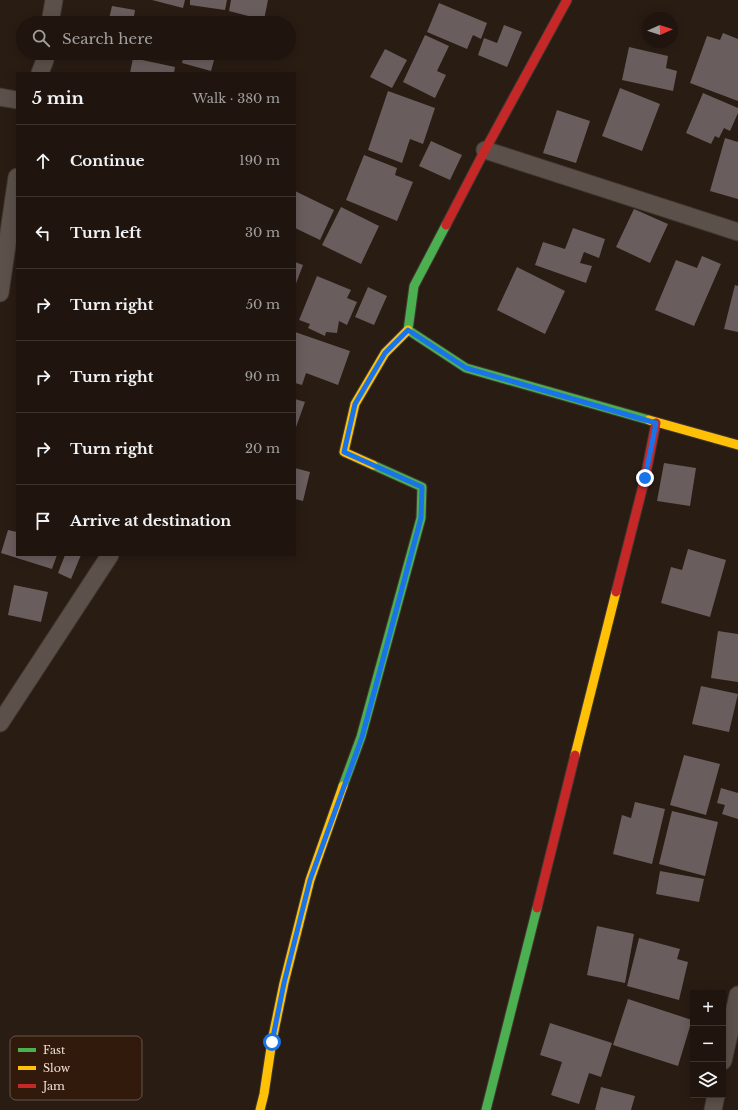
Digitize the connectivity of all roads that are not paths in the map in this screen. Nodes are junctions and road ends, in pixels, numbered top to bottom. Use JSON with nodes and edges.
{"nodes":[{"id":1,"x":54,"y":0,"type":"edge"},
{"id":2,"x":567,"y":0,"type":"edge"},
{"id":3,"x":51,"y":16,"type":"edge"},
{"id":4,"x":45,"y":60,"type":"edge"},
{"id":5,"x":40,"y":72,"type":"edge"},
{"id":6,"x":0,"y":97,"type":"edge"},
{"id":7,"x":16,"y":100,"type":"edge"},
{"id":8,"x":485,"y":150,"type":"junction"},
{"id":9,"x":16,"y":184,"type":"edge"},
{"id":10,"x":738,"y":232,"type":"edge"},
{"id":11,"x":0,"y":293,"type":"edge"},
{"id":12,"x":408,"y":330,"type":"junction"},
{"id":13,"x":656,"y":423,"type":"junction"},
{"id":14,"x":738,"y":445,"type":"edge"},
{"id":15,"x":109,"y":556,"type":"edge"},
{"id":16,"x":0,"y":723,"type":"edge"},
{"id":17,"x":738,"y":995,"type":"edge"},
{"id":18,"x":726,"y":1048,"type":"edge"},
{"id":19,"x":715,"y":1098,"type":"edge"},
{"id":20,"x":260,"y":1110,"type":"edge"},
{"id":21,"x":486,"y":1110,"type":"edge"},
{"id":22,"x":713,"y":1110,"type":"edge"}],
"edges":[{"from":1,"to":3,"type":"street"},
{"from":2,"to":8,"type":"street"},
{"from":4,"to":5,"type":"street"},
{"from":6,"to":7,"type":"street"},
{"from":8,"to":10,"type":"street"},
{"from":8,"to":12,"type":"street"},
{"from":9,"to":11,"type":"street"},
{"from":12,"to":13,"type":"street"},
{"from":12,"to":20,"type":"street"},
{"from":13,"to":14,"type":"street"},
{"from":13,"to":21,"type":"street"},
{"from":15,"to":16,"type":"street"},
{"from":17,"to":18,"type":"street"},
{"from":19,"to":22,"type":"street"}]}
